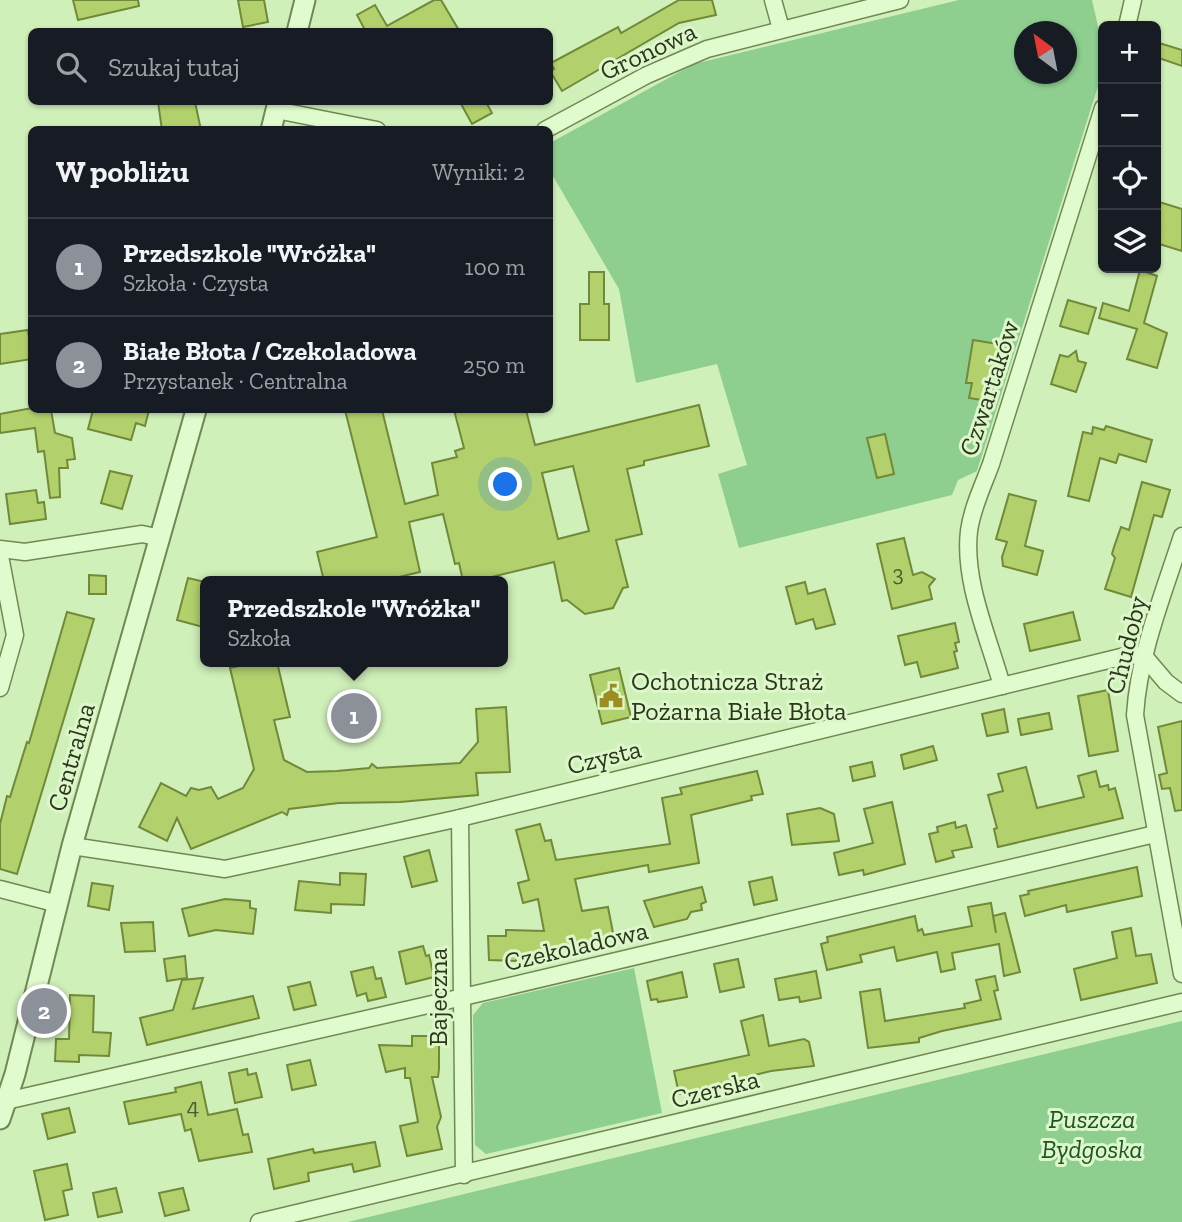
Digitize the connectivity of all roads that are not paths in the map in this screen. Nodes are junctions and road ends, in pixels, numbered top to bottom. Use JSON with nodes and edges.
{"nodes":[{"id":1,"x":305,"y":0,"type":"edge"},
{"id":2,"x":774,"y":0,"type":"edge"},
{"id":3,"x":900,"y":0,"type":"edge"},
{"id":4,"x":1133,"y":0,"type":"edge"},
{"id":5,"x":1128,"y":21,"type":"edge"},
{"id":6,"x":298,"y":28,"type":"edge"},
{"id":7,"x":781,"y":29,"type":"junction"},
{"id":8,"x":277,"y":106,"type":"edge"},
{"id":9,"x":1098,"y":124,"type":"edge"},
{"id":10,"x":272,"y":126,"type":"edge"},
{"id":11,"x":360,"y":126,"type":"edge"},
{"id":12,"x":552,"y":126,"type":"edge"},
{"id":13,"x":195,"y":413,"type":"edge"},
{"id":14,"x":1182,"y":536,"type":"edge"},
{"id":15,"x":162,"y":538,"type":"junction"},
{"id":16,"x":0,"y":549,"type":"edge"},
{"id":17,"x":0,"y":556,"type":"edge"},
{"id":18,"x":1143,"y":654,"type":"junction"},
{"id":19,"x":1002,"y":685,"type":"junction"},
{"id":20,"x":0,"y":688,"type":"edge"},
{"id":21,"x":1182,"y":694,"type":"edge"},
{"id":22,"x":460,"y":818,"type":"junction"},
{"id":23,"x":1155,"y":834,"type":"junction"},
{"id":24,"x":72,"y":846,"type":"junction"},
{"id":25,"x":0,"y":889,"type":"edge"},
{"id":26,"x":58,"y":904,"type":"junction"},
{"id":27,"x":1182,"y":974,"type":"edge"},
{"id":28,"x":463,"y":997,"type":"junction"},
{"id":29,"x":1182,"y":1002,"type":"edge"},
{"id":30,"x":2,"y":1106,"type":"edge"},
{"id":31,"x":464,"y":1175,"type":"junction"},
{"id":32,"x":260,"y":1222,"type":"edge"}],
"edges":[{"from":1,"to":6,"type":"street"},
{"from":2,"to":7,"type":"street"},
{"from":3,"to":7,"type":"street","name":"Gronowa"},
{"from":4,"to":5,"type":"street"},
{"from":7,"to":12,"type":"street","name":"Gronowa"},
{"from":8,"to":10,"type":"street"},
{"from":8,"to":11,"type":"street"},
{"from":9,"to":19,"type":"street","name":"Czwartaków"},
{"from":13,"to":15,"type":"street","name":"Centralna"},
{"from":14,"to":18,"type":"street","name":"Chudoby"},
{"from":15,"to":16,"type":"street"},
{"from":15,"to":24,"type":"street","name":"Centralna"},
{"from":17,"to":20,"type":"street"},
{"from":18,"to":19,"type":"street","name":"Czysta"},
{"from":18,"to":21,"type":"street"},
{"from":18,"to":23,"type":"street","name":"Chudoby"},
{"from":19,"to":22,"type":"street","name":"Czysta"},
{"from":22,"to":24,"type":"street","name":"Czysta"},
{"from":22,"to":28,"type":"street","name":"Bajeczna"},
{"from":23,"to":27,"type":"street","name":"Chudoby"},
{"from":23,"to":28,"type":"street","name":"Czekoladowa"},
{"from":24,"to":26,"type":"street","name":"Centralna"},
{"from":25,"to":26,"type":"street"},
{"from":26,"to":30,"type":"street","name":"Centralna"},
{"from":28,"to":30,"type":"street","name":"Czekoladowa"},
{"from":28,"to":31,"type":"street","name":"Bajeczna"},
{"from":29,"to":31,"type":"street","name":"Czerska"},
{"from":31,"to":32,"type":"street","name":"Czerska"}]}
